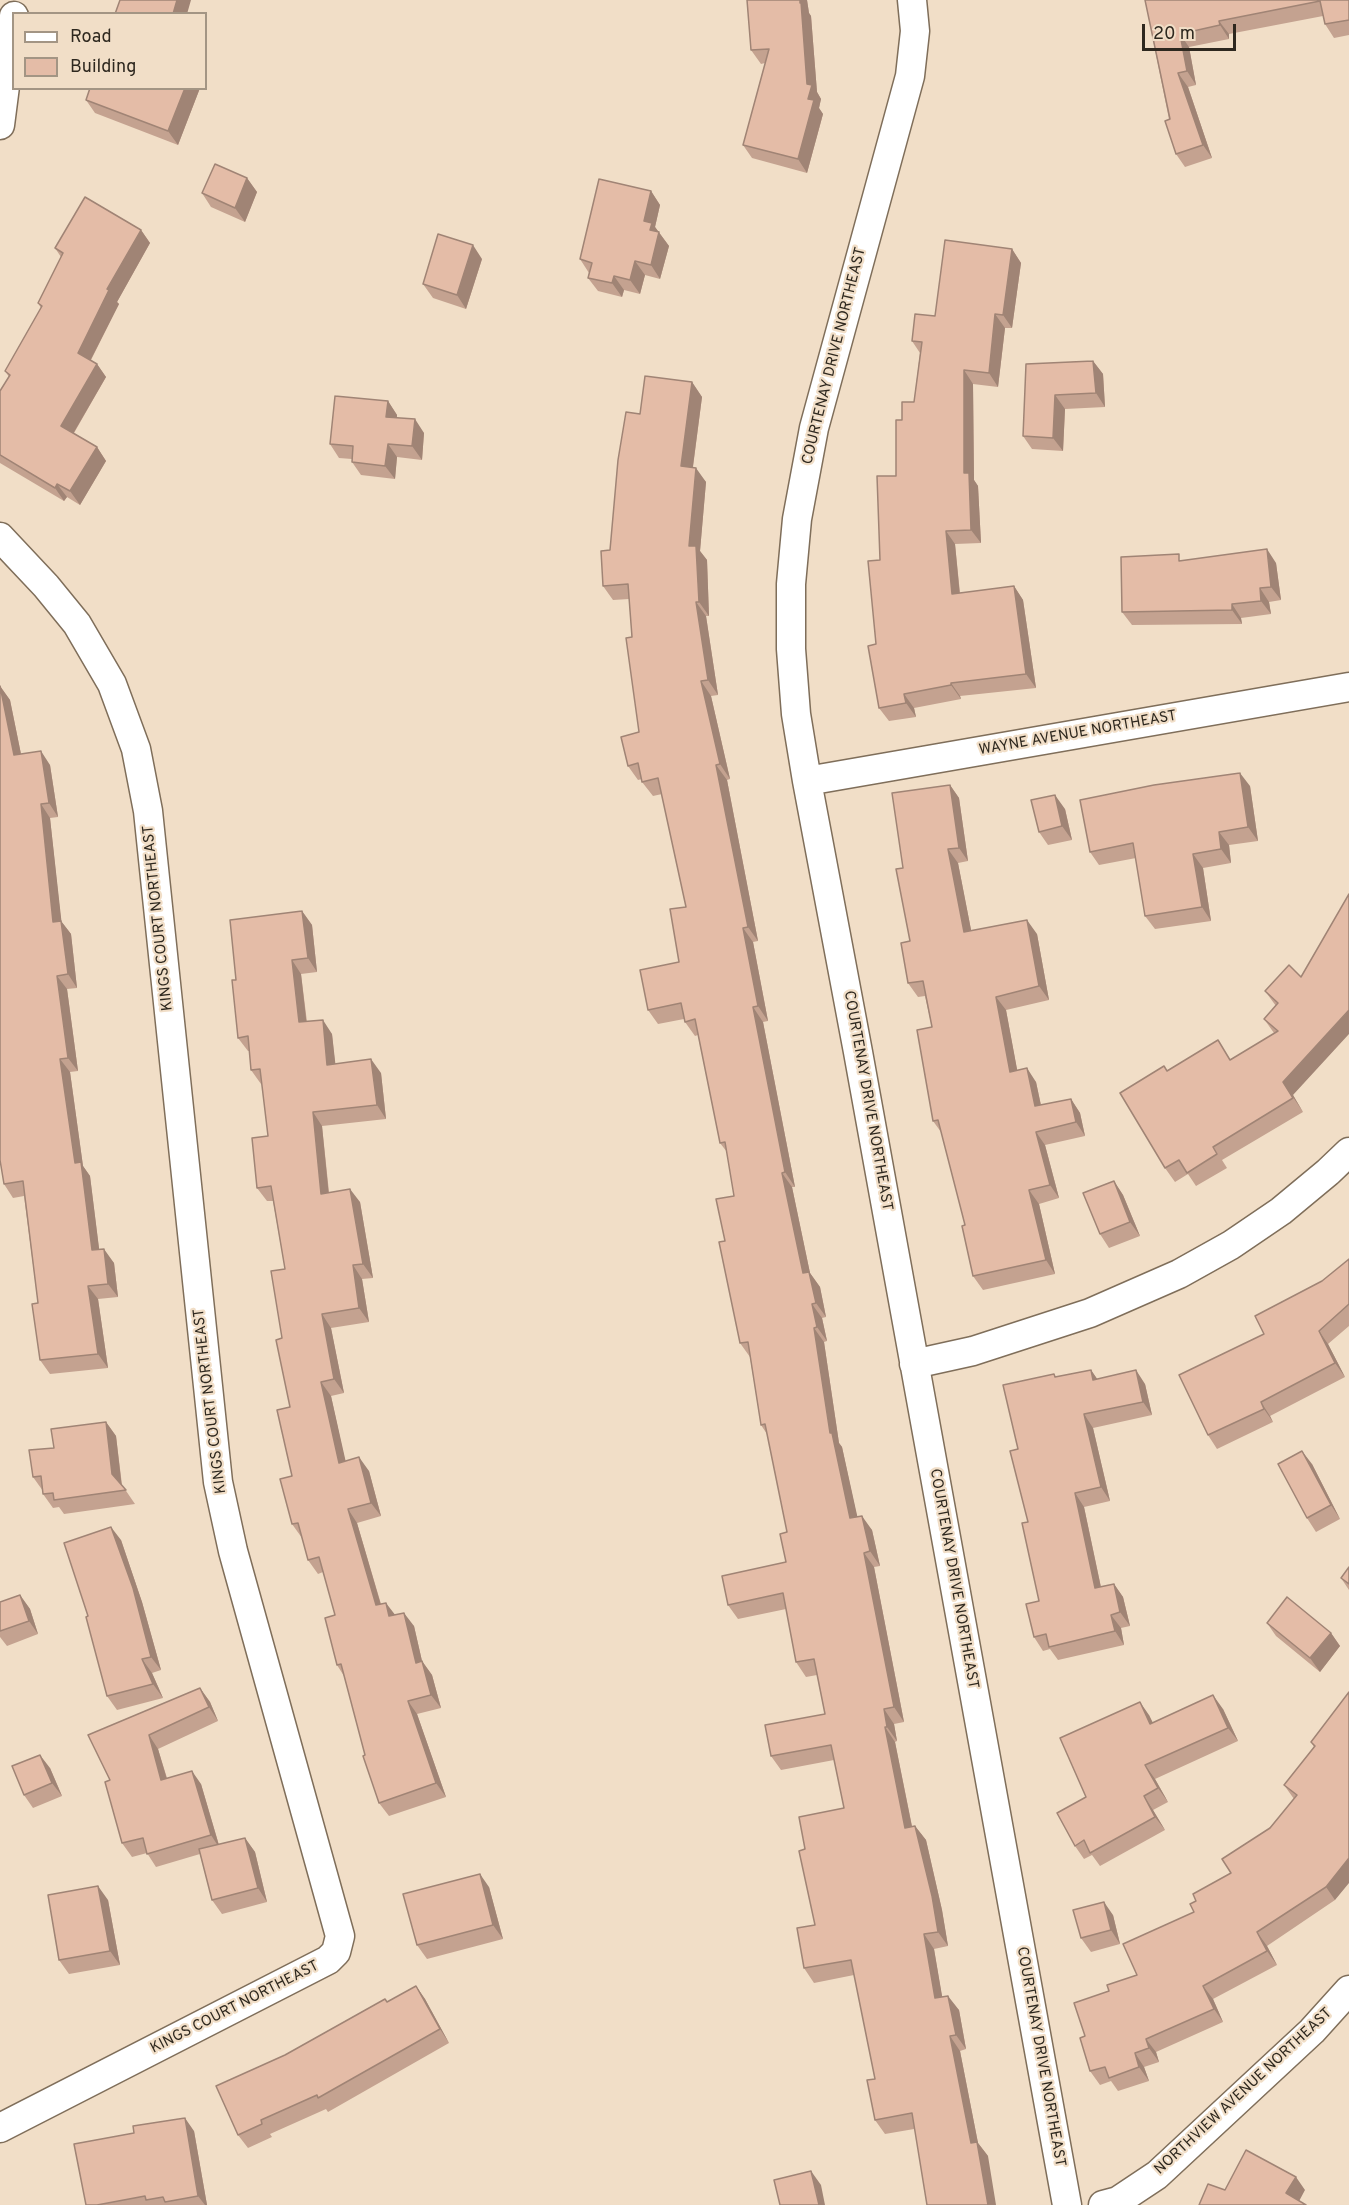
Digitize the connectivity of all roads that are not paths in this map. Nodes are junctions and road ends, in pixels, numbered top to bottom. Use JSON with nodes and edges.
{"nodes":[{"id":1,"x":912,"y":0,"type":"edge"},
{"id":2,"x":12,"y":31,"type":"edge"},
{"id":3,"x":0,"y":125,"type":"edge"},
{"id":4,"x":0,"y":537,"type":"edge"},
{"id":5,"x":1349,"y":687,"type":"edge"},
{"id":6,"x":807,"y":781,"type":"junction"},
{"id":7,"x":1349,"y":1152,"type":"edge"},
{"id":8,"x":914,"y":1364,"type":"junction"},
{"id":9,"x":1349,"y":1990,"type":"edge"},
{"id":10,"x":0,"y":2128,"type":"edge"},
{"id":11,"x":1067,"y":2205,"type":"edge"},
{"id":12,"x":1103,"y":2205,"type":"edge"}],
"edges":[{"from":1,"to":6,"type":"street","name":"COURTENAY DRIVE NORTHEAST"},
{"from":2,"to":3,"type":"street"},
{"from":4,"to":10,"type":"street","name":"KINGS COURT NORTHEAST"},
{"from":5,"to":6,"type":"street","name":"WAYNE AVENUE NORTHEAST"},
{"from":6,"to":8,"type":"street","name":"COURTENAY DRIVE NORTHEAST"},
{"from":7,"to":8,"type":"street"},
{"from":8,"to":11,"type":"street","name":"COURTENAY DRIVE NORTHEAST"},
{"from":9,"to":12,"type":"street","name":"NORTHVIEW AVENUE NORTHEAST"}]}
